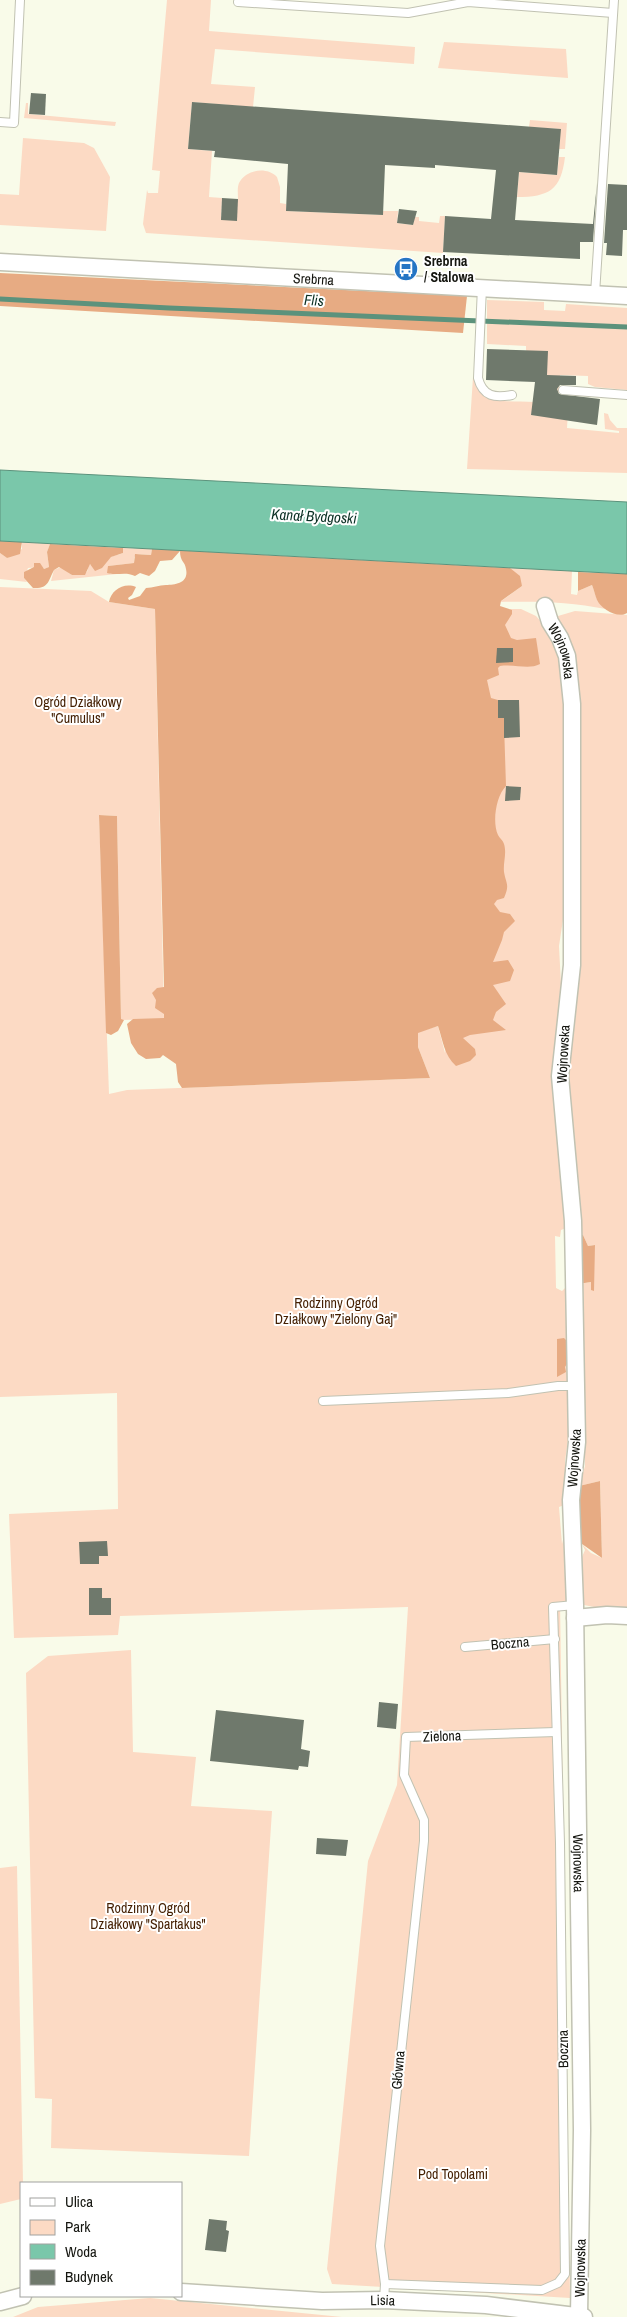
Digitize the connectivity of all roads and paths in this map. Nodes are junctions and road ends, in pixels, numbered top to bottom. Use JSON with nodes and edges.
{"nodes":[{"id":1,"x":20,"y":0,"type":"edge"},
{"id":2,"x":614,"y":0,"type":"edge"},
{"id":3,"x":238,"y":2,"type":"dead end"},
{"id":4,"x":613,"y":13,"type":"junction"},
{"id":5,"x":0,"y":122,"type":"edge"},
{"id":6,"x":0,"y":262,"type":"edge"},
{"id":7,"x":482,"y":287,"type":"junction"},
{"id":8,"x":595,"y":294,"type":"junction"},
{"id":9,"x":627,"y":296,"type":"edge"},
{"id":10,"x":563,"y":390,"type":"dead end"},
{"id":11,"x":512,"y":395,"type":"dead end"},
{"id":12,"x":627,"y":395,"type":"edge"},
{"id":13,"x":545,"y":606,"type":"dead end"},
{"id":14,"x":575,"y":1386,"type":"junction"},
{"id":15,"x":323,"y":1401,"type":"dead end"},
{"id":16,"x":576,"y":1612,"type":"junction"},
{"id":17,"x":627,"y":1616,"type":"edge"},
{"id":18,"x":554,"y":1639,"type":"junction"},
{"id":19,"x":466,"y":1647,"type":"dead end"},
{"id":20,"x":556,"y":1732,"type":"junction"},
{"id":21,"x":424,"y":1841,"type":"joint"},
{"id":22,"x":182,"y":2292,"type":"edge"},
{"id":23,"x":385,"y":2292,"type":"junction"},
{"id":24,"x":20,"y":2297,"type":"edge"},
{"id":25,"x":0,"y":2302,"type":"edge"},
{"id":26,"x":581,"y":2317,"type":"edge"}],
"edges":[{"from":1,"to":5,"type":"lane"},
{"from":2,"to":4,"type":"lane"},
{"from":3,"to":4,"type":"lane"},
{"from":4,"to":8,"type":"lane"},
{"from":6,"to":7,"type":"street","name":"Srebrna"},
{"from":7,"to":8,"type":"street","name":"Srebrna"},
{"from":7,"to":11,"type":"lane"},
{"from":8,"to":9,"type":"street","name":"Srebrna"},
{"from":10,"to":12,"type":"lane"},
{"from":13,"to":14,"type":"street","name":"Wojnowska"},
{"from":14,"to":15,"type":"lane"},
{"from":14,"to":16,"type":"street","name":"Wojnowska"},
{"from":16,"to":17,"type":"street"},
{"from":16,"to":18,"type":"lane","name":"Boczna"},
{"from":16,"to":26,"type":"street","name":"Wojnowska"},
{"from":18,"to":19,"type":"lane","name":"Boczna"},
{"from":18,"to":20,"type":"lane","name":"Boczna"},
{"from":20,"to":21,"type":"lane","name":"Zielona"},
{"from":20,"to":23,"type":"lane","name":"Boczna"},
{"from":21,"to":23,"type":"lane","name":"Główna"},
{"from":22,"to":23,"type":"street","name":"Lisia"},
{"from":23,"to":26,"type":"street","name":"Lisia"},
{"from":24,"to":25,"type":"street"}]}
